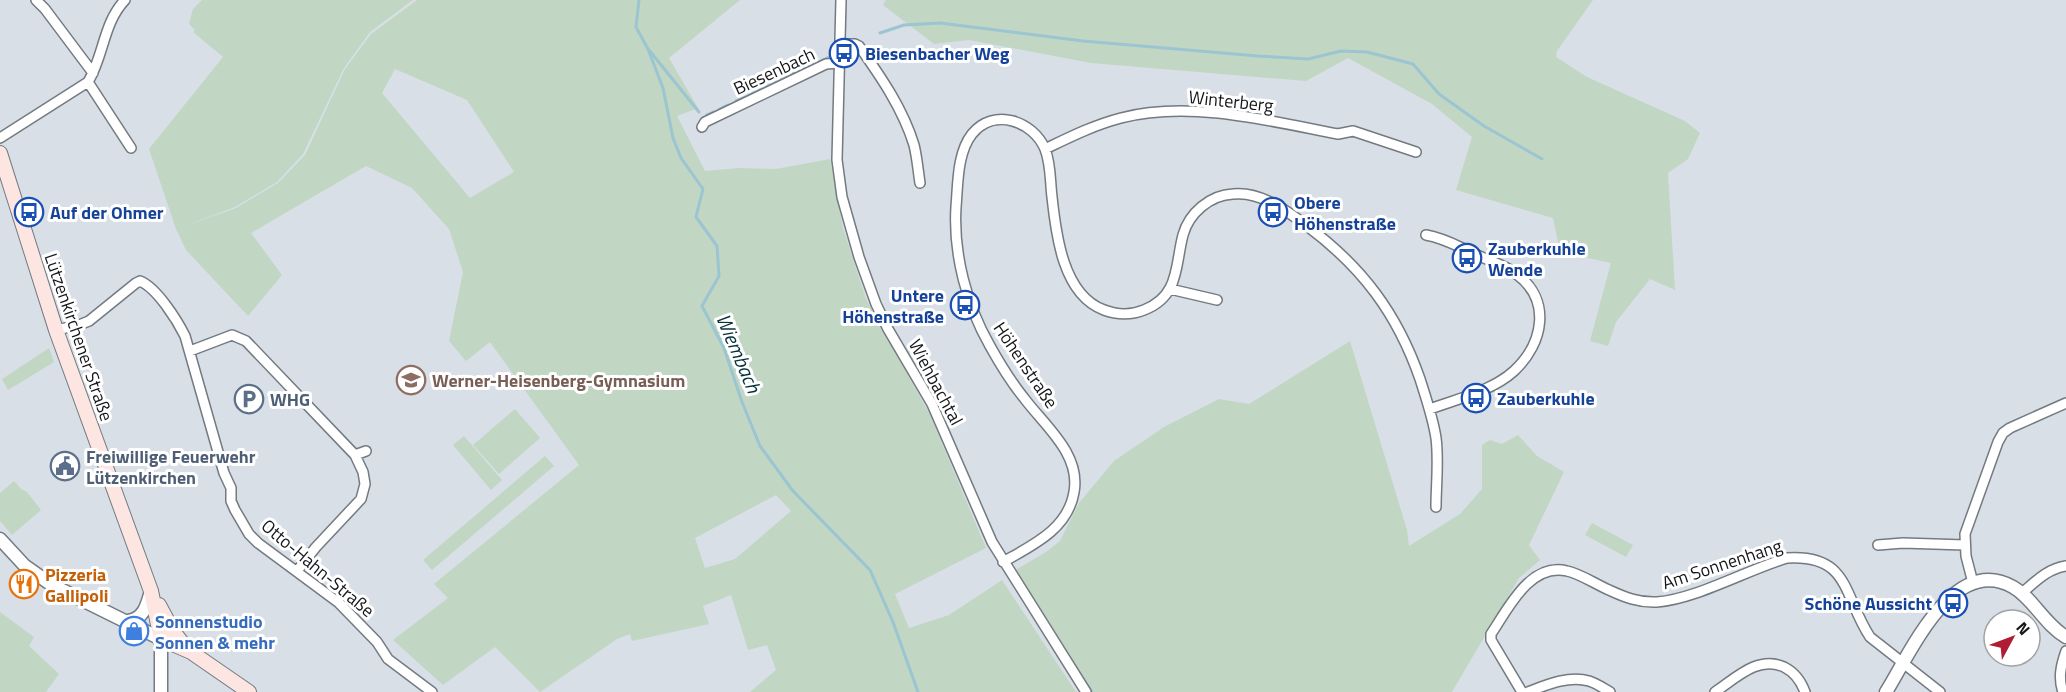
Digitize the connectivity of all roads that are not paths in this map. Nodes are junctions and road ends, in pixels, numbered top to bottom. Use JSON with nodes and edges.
{"nodes":[{"id":1,"x":36,"y":0,"type":"edge"},
{"id":2,"x":125,"y":0,"type":"edge"},
{"id":3,"x":841,"y":0,"type":"edge"},
{"id":4,"x":840,"y":44,"type":"junction"},
{"id":5,"x":838,"y":63,"type":"junction"},
{"id":6,"x":91,"y":77,"type":"junction"},
{"id":7,"x":702,"y":127,"type":"dead end"},
{"id":8,"x":0,"y":138,"type":"edge"},
{"id":9,"x":131,"y":148,"type":"dead end"},
{"id":10,"x":1045,"y":149,"type":"junction"},
{"id":11,"x":1416,"y":152,"type":"dead end"},
{"id":12,"x":0,"y":153,"type":"edge"},
{"id":13,"x":920,"y":183,"type":"dead end"},
{"id":14,"x":1426,"y":235,"type":"dead end"},
{"id":15,"x":1170,"y":289,"type":"junction"},
{"id":16,"x":1217,"y":300,"type":"dead end"},
{"id":17,"x":56,"y":330,"type":"junction"},
{"id":18,"x":190,"y":351,"type":"junction"},
{"id":19,"x":2066,"y":403,"type":"edge"},
{"id":20,"x":1430,"y":409,"type":"junction"},
{"id":21,"x":366,"y":451,"type":"dead end"},
{"id":22,"x":355,"y":455,"type":"junction"},
{"id":23,"x":1436,"y":507,"type":"dead end"},
{"id":24,"x":0,"y":539,"type":"edge"},
{"id":25,"x":1878,"y":545,"type":"dead end"},
{"id":26,"x":1965,"y":545,"type":"junction"},
{"id":27,"x":1003,"y":562,"type":"junction"},
{"id":28,"x":2066,"y":566,"type":"edge"},
{"id":29,"x":297,"y":571,"type":"junction"},
{"id":30,"x":1973,"y":583,"type":"junction"},
{"id":31,"x":151,"y":591,"type":"junction"},
{"id":32,"x":2021,"y":594,"type":"junction"},
{"id":33,"x":128,"y":621,"type":"junction"},
{"id":34,"x":2066,"y":637,"type":"edge"},
{"id":35,"x":161,"y":639,"type":"junction"},
{"id":36,"x":2066,"y":651,"type":"edge"},
{"id":37,"x":191,"y":652,"type":"junction"},
{"id":38,"x":1904,"y":664,"type":"junction"},
{"id":39,"x":161,"y":665,"type":"junction"},
{"id":40,"x":161,"y":692,"type":"edge"},
{"id":41,"x":249,"y":692,"type":"edge"},
{"id":42,"x":432,"y":692,"type":"edge"},
{"id":43,"x":1086,"y":692,"type":"edge"},
{"id":44,"x":1522,"y":692,"type":"edge"},
{"id":45,"x":1528,"y":692,"type":"edge"},
{"id":46,"x":1610,"y":692,"type":"edge"},
{"id":47,"x":1715,"y":692,"type":"edge"},
{"id":48,"x":1805,"y":692,"type":"edge"},
{"id":49,"x":1886,"y":692,"type":"edge"},
{"id":50,"x":1940,"y":692,"type":"edge"},
{"id":51,"x":2063,"y":692,"type":"edge"}],
"edges":[{"from":1,"to":6,"type":"street"},
{"from":2,"to":6,"type":"street"},
{"from":3,"to":4,"type":"street","name":"Biesenbach"},
{"from":4,"to":5,"type":"street","name":"Biesenbach"},
{"from":4,"to":13,"type":"street"},
{"from":5,"to":7,"type":"street","name":"Biesenbach"},
{"from":5,"to":27,"type":"street","name":"Wiehbachtal"},
{"from":6,"to":8,"type":"street"},
{"from":6,"to":9,"type":"street"},
{"from":10,"to":11,"type":"street","name":"Winterberg"},
{"from":10,"to":15,"type":"street","name":"Höhenstraße"},
{"from":10,"to":27,"type":"street","name":"Höhenstraße"},
{"from":12,"to":17,"type":"main road","name":"Lützenkirchener Straße"},
{"from":14,"to":20,"type":"street"},
{"from":15,"to":16,"type":"street"},
{"from":15,"to":20,"type":"street","name":"Höhenstraße"},
{"from":17,"to":18,"type":"street","name":"Otto-Hahn-Straße"},
{"from":17,"to":31,"type":"main road","name":"Lützenkirchener Straße"},
{"from":18,"to":22,"type":"street"},
{"from":18,"to":29,"type":"street","name":"Otto-Hahn-Straße"},
{"from":19,"to":26,"type":"street"},
{"from":20,"to":23,"type":"street","name":"Höhenstraße"},
{"from":21,"to":22,"type":"street"},
{"from":22,"to":29,"type":"street"},
{"from":24,"to":33,"type":"street"},
{"from":25,"to":26,"type":"street"},
{"from":26,"to":30,"type":"street"},
{"from":27,"to":43,"type":"street","name":"Wiehbachtal"},
{"from":28,"to":32,"type":"street"},
{"from":29,"to":42,"type":"street","name":"Otto-Hahn-Straße"},
{"from":30,"to":32,"type":"street"},
{"from":30,"to":38,"type":"street"},
{"from":31,"to":33,"type":"street"},
{"from":31,"to":35,"type":"main road","name":"Lützenkirchener Straße"},
{"from":31,"to":37,"type":"main road"},
{"from":32,"to":34,"type":"street"},
{"from":33,"to":35,"type":"street"},
{"from":35,"to":37,"type":"main road"},
{"from":35,"to":39,"type":"street"},
{"from":36,"to":51,"type":"street"},
{"from":37,"to":39,"type":"street"},
{"from":37,"to":41,"type":"main road"},
{"from":38,"to":44,"type":"street","name":"Am Sonnenhang"},
{"from":38,"to":49,"type":"street"},
{"from":38,"to":50,"type":"street"},
{"from":39,"to":40,"type":"street"},
{"from":45,"to":46,"type":"street"},
{"from":47,"to":48,"type":"street"}]}
